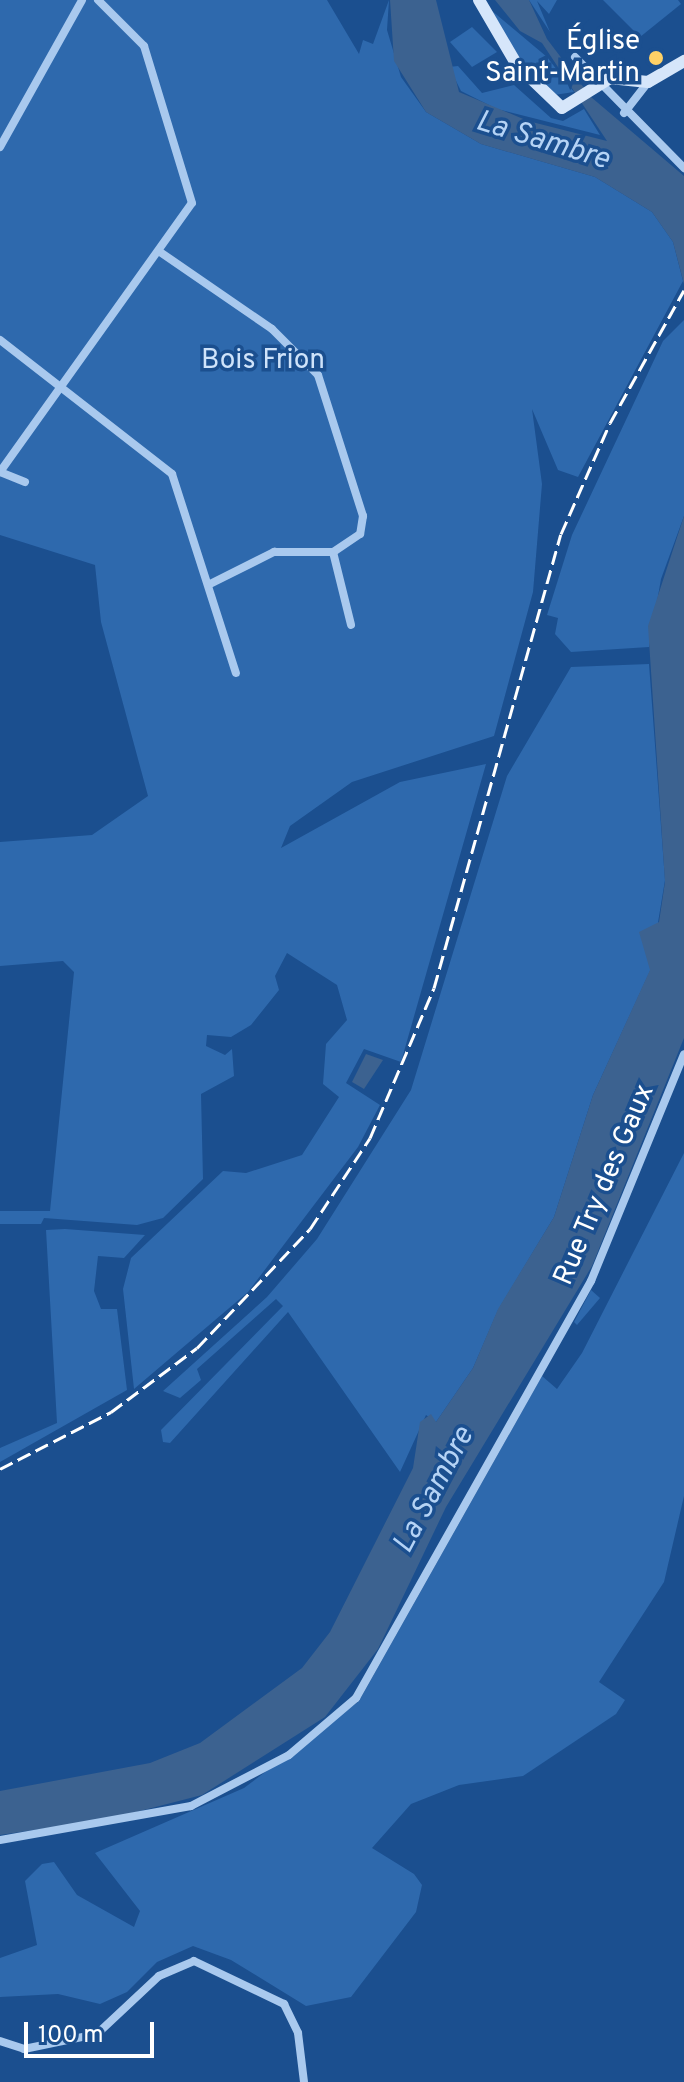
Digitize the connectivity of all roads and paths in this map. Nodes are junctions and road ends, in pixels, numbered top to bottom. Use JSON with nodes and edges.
{"nodes":[{"id":1,"x":82,"y":0,"type":"edge"},
{"id":2,"x":98,"y":0,"type":"edge"},
{"id":3,"x":479,"y":0,"type":"edge"},
{"id":4,"x":575,"y":57,"type":"dead end"},
{"id":5,"x":684,"y":61,"type":"edge"},
{"id":6,"x":648,"y":82,"type":"junction"},
{"id":7,"x":591,"y":93,"type":"junction"},
{"id":8,"x":624,"y":113,"type":"junction"},
{"id":9,"x":0,"y":147,"type":"edge"},
{"id":10,"x":684,"y":168,"type":"edge"},
{"id":11,"x":160,"y":252,"type":"junction"},
{"id":12,"x":0,"y":340,"type":"edge"},
{"id":13,"x":62,"y":386,"type":"junction"},
{"id":14,"x":25,"y":482,"type":"dead end"},
{"id":15,"x":333,"y":552,"type":"junction"},
{"id":16,"x":210,"y":584,"type":"junction"},
{"id":17,"x":351,"y":625,"type":"dead end"},
{"id":18,"x":236,"y":673,"type":"dead end"},
{"id":19,"x":684,"y":1054,"type":"edge"},
{"id":20,"x":0,"y":1840,"type":"edge"},
{"id":21,"x":0,"y":2041,"type":"edge"},
{"id":22,"x":304,"y":2082,"type":"edge"}],
"edges":[{"from":1,"to":9,"type":"street"},
{"from":2,"to":11,"type":"street"},
{"from":3,"to":7,"type":"main road"},
{"from":4,"to":7,"type":"street"},
{"from":5,"to":6,"type":"main road"},
{"from":6,"to":7,"type":"main road"},
{"from":6,"to":8,"type":"street"},
{"from":7,"to":8,"type":"street"},
{"from":8,"to":10,"type":"street"},
{"from":11,"to":13,"type":"street"},
{"from":11,"to":15,"type":"street"},
{"from":12,"to":13,"type":"street"},
{"from":13,"to":14,"type":"street"},
{"from":13,"to":16,"type":"street"},
{"from":15,"to":16,"type":"street"},
{"from":15,"to":17,"type":"street"},
{"from":16,"to":18,"type":"street"},
{"from":19,"to":20,"type":"street","name":"Rue Try des Gaux"},
{"from":21,"to":22,"type":"street"}]}
